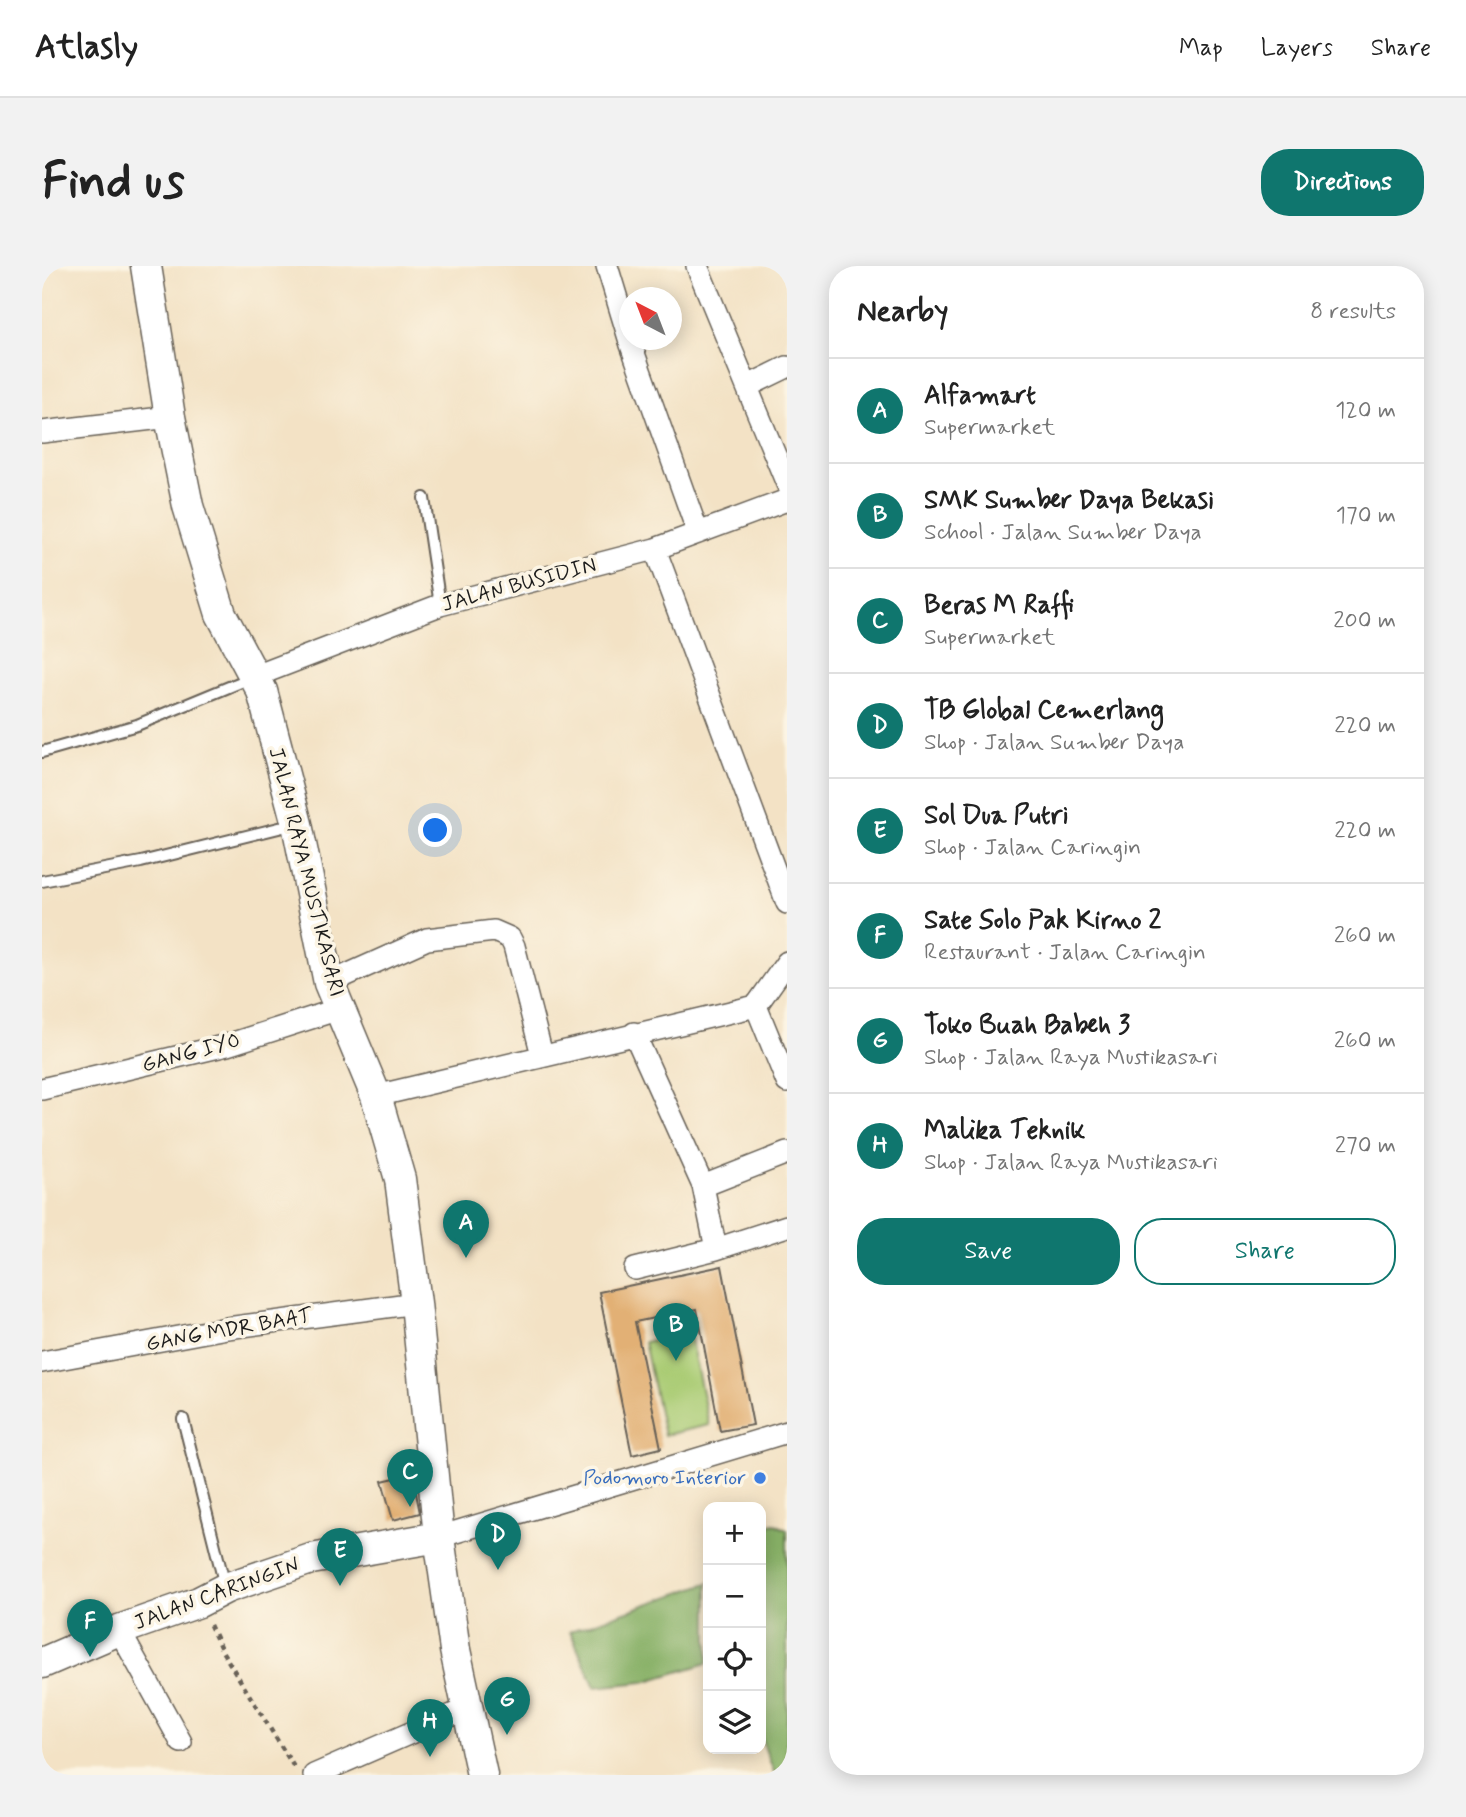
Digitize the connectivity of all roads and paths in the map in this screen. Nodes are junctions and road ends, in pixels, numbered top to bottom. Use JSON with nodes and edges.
{"nodes":[{"id":1,"x":146,"y":266,"type":"edge"},
{"id":2,"x":607,"y":266,"type":"edge"},
{"id":3,"x":696,"y":266,"type":"edge"},
{"id":4,"x":787,"y":367,"type":"edge"},
{"id":5,"x":748,"y":386,"type":"junction"},
{"id":6,"x":170,"y":417,"type":"junction"},
{"id":7,"x":42,"y":432,"type":"edge"},
{"id":8,"x":787,"y":484,"type":"edge"},
{"id":9,"x":424,"y":498,"type":"dead end"},
{"id":10,"x":787,"y":499,"type":"edge"},
{"id":11,"x":698,"y":533,"type":"junction"},
{"id":12,"x":655,"y":549,"type":"junction"},
{"id":13,"x":440,"y":604,"type":"junction"},
{"id":14,"x":253,"y":677,"type":"junction"},
{"id":15,"x":42,"y":752,"type":"edge"},
{"id":16,"x":298,"y":824,"type":"junction"},
{"id":17,"x":42,"y":881,"type":"edge"},
{"id":18,"x":787,"y":903,"type":"edge"},
{"id":19,"x":787,"y":962,"type":"edge"},
{"id":20,"x":334,"y":996,"type":"junction"},
{"id":21,"x":756,"y":1006,"type":"junction"},
{"id":22,"x":634,"y":1033,"type":"junction"},
{"id":23,"x":542,"y":1055,"type":"junction"},
{"id":24,"x":787,"y":1082,"type":"edge"},
{"id":25,"x":42,"y":1090,"type":"edge"},
{"id":26,"x":376,"y":1096,"type":"junction"},
{"id":27,"x":787,"y":1153,"type":"edge"},
{"id":28,"x":703,"y":1186,"type":"junction"},
{"id":29,"x":787,"y":1226,"type":"edge"},
{"id":30,"x":716,"y":1249,"type":"junction"},
{"id":31,"x":635,"y":1269,"type":"dead end"},
{"id":32,"x":416,"y":1303,"type":"junction"},
{"id":33,"x":42,"y":1362,"type":"edge"},
{"id":34,"x":183,"y":1419,"type":"dead end"},
{"id":35,"x":787,"y":1432,"type":"edge"},
{"id":36,"x":439,"y":1536,"type":"junction"},
{"id":37,"x":226,"y":1588,"type":"junction"},
{"id":38,"x":199,"y":1602,"type":"junction"},
{"id":39,"x":118,"y":1630,"type":"junction"},
{"id":40,"x":42,"y":1663,"type":"edge"},
{"id":41,"x":468,"y":1708,"type":"junction"},
{"id":42,"x":181,"y":1742,"type":"dead end"},
{"id":43,"x":299,"y":1775,"type":"edge"},
{"id":44,"x":314,"y":1775,"type":"edge"},
{"id":45,"x":482,"y":1775,"type":"edge"}],
"edges":[{"from":1,"to":6,"type":"main road","name":"JALAN RAYA MUSTIKASARI"},
{"from":2,"to":11,"type":"street"},
{"from":3,"to":5,"type":"street"},
{"from":4,"to":5,"type":"street"},
{"from":5,"to":8,"type":"street"},
{"from":6,"to":7,"type":"street"},
{"from":6,"to":14,"type":"main road","name":"JALAN RAYA MUSTIKASARI"},
{"from":9,"to":13,"type":"lane"},
{"from":10,"to":11,"type":"street","name":"JALAN BUSIDIN"},
{"from":11,"to":12,"type":"street","name":"JALAN BUSIDIN"},
{"from":12,"to":13,"type":"street","name":"JALAN BUSIDIN"},
{"from":12,"to":18,"type":"street"},
{"from":13,"to":14,"type":"street","name":"JALAN BUSIDIN"},
{"from":14,"to":15,"type":"lane"},
{"from":14,"to":16,"type":"main road","name":"JALAN RAYA MUSTIKASARI"},
{"from":16,"to":17,"type":"lane"},
{"from":16,"to":20,"type":"main road","name":"JALAN RAYA MUSTIKASARI"},
{"from":19,"to":21,"type":"street"},
{"from":20,"to":23,"type":"street","name":"GANG IYO"},
{"from":20,"to":25,"type":"street","name":"GANG IYO"},
{"from":20,"to":26,"type":"main road","name":"JALAN RAYA MUSTIKASARI"},
{"from":21,"to":22,"type":"street"},
{"from":21,"to":24,"type":"street"},
{"from":22,"to":23,"type":"street"},
{"from":22,"to":28,"type":"street"},
{"from":23,"to":26,"type":"street"},
{"from":26,"to":32,"type":"main road","name":"JALAN RAYA MUSTIKASARI"},
{"from":27,"to":28,"type":"street"},
{"from":28,"to":30,"type":"street"},
{"from":29,"to":30,"type":"street"},
{"from":30,"to":31,"type":"street"},
{"from":32,"to":33,"type":"street","name":"GANG MDR BAAT"},
{"from":32,"to":36,"type":"main road","name":"JALAN RAYA MUSTIKASARI"},
{"from":34,"to":37,"type":"lane"},
{"from":35,"to":36,"type":"street"},
{"from":36,"to":37,"type":"main road","name":"JALAN CARINGIN"},
{"from":36,"to":41,"type":"main road","name":"JALAN RAYA MUSTIKASARI"},
{"from":37,"to":38,"type":"main road","name":"JALAN CARINGIN"},
{"from":38,"to":39,"type":"main road","name":"JALAN CARINGIN"},
{"from":38,"to":43,"type":"path"},
{"from":39,"to":40,"type":"main road","name":"JALAN CARINGIN"},
{"from":39,"to":42,"type":"street"},
{"from":41,"to":44,"type":"street"},
{"from":41,"to":45,"type":"main road","name":"JALAN RAYA MUSTIKASARI"}]}
